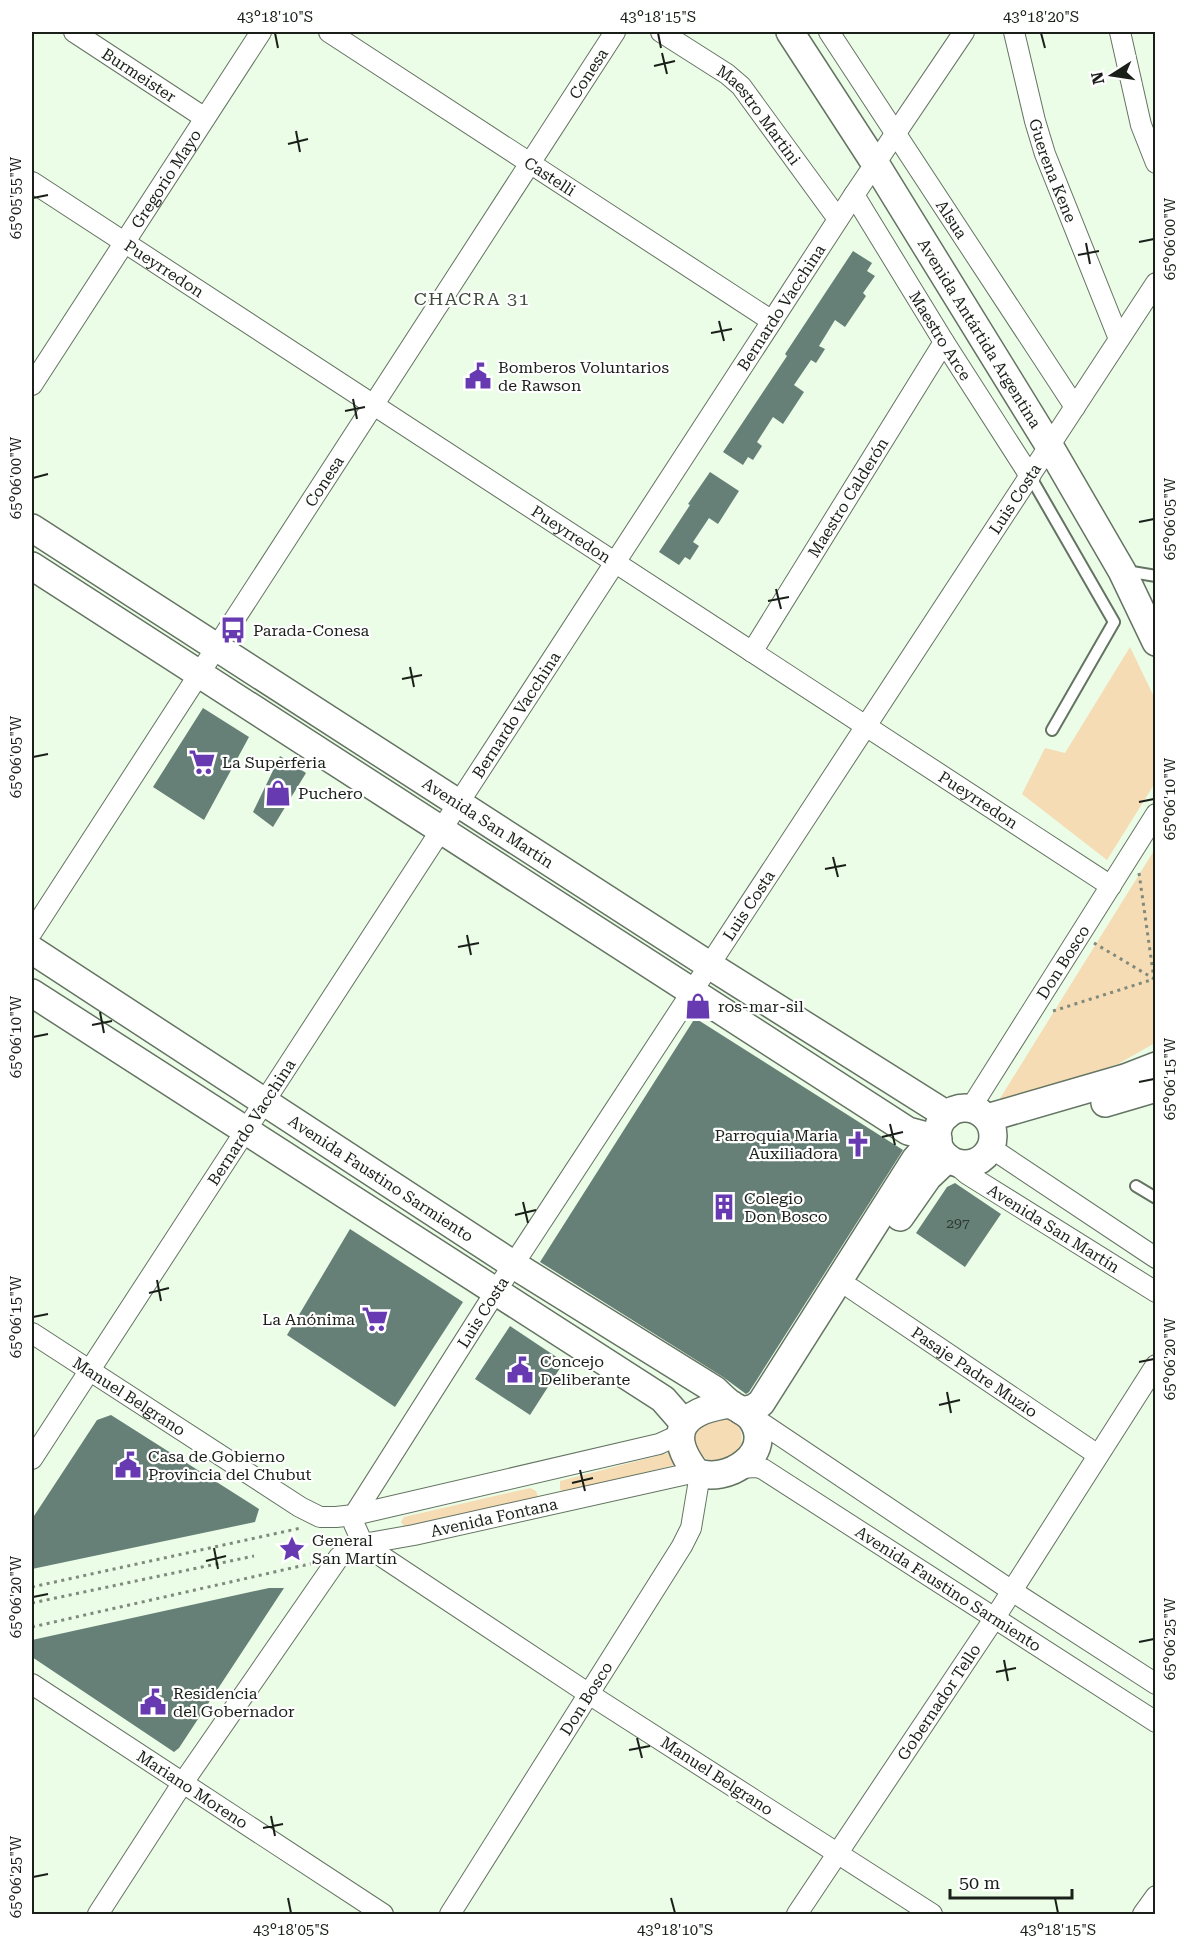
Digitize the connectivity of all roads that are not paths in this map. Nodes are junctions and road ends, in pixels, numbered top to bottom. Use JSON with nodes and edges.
{"nodes":[{"id":1,"x":74,"y":32,"type":"edge"},
{"id":2,"x":261,"y":32,"type":"edge"},
{"id":3,"x":329,"y":32,"type":"edge"},
{"id":4,"x":615,"y":32,"type":"edge"},
{"id":5,"x":661,"y":32,"type":"edge"},
{"id":6,"x":790,"y":32,"type":"edge"},
{"id":7,"x":829,"y":32,"type":"edge"},
{"id":8,"x":964,"y":32,"type":"edge"},
{"id":9,"x":1014,"y":32,"type":"edge"},
{"id":10,"x":1120,"y":32,"type":"edge"},
{"id":11,"x":205,"y":118,"type":"junction"},
{"id":12,"x":895,"y":134,"type":"junction"},
{"id":13,"x":530,"y":163,"type":"junction"},
{"id":14,"x":875,"y":163,"type":"junction"},
{"id":15,"x":1155,"y":163,"type":"edge"},
{"id":16,"x":32,"y":182,"type":"edge"},
{"id":17,"x":854,"y":195,"type":"junction"},
{"id":18,"x":838,"y":219,"type":"junction"},
{"id":19,"x":124,"y":243,"type":"junction"},
{"id":20,"x":1155,"y":283,"type":"edge"},
{"id":21,"x":772,"y":321,"type":"junction"},
{"id":22,"x":1119,"y":339,"type":"junction"},
{"id":23,"x":944,"y":342,"type":"junction"},
{"id":24,"x":32,"y":385,"type":"edge"},
{"id":25,"x":373,"y":405,"type":"junction"},
{"id":26,"x":1075,"y":407,"type":"junction"},
{"id":27,"x":1050,"y":447,"type":"junction"},
{"id":28,"x":1030,"y":476,"type":"junction"},
{"id":29,"x":32,"y":528,"type":"edge"},
{"id":30,"x":615,"y":563,"type":"junction"},
{"id":31,"x":32,"y":566,"type":"edge"},
{"id":32,"x":1122,"y":571,"type":"junction"},
{"id":33,"x":1155,"y":576,"type":"edge"},
{"id":34,"x":1155,"y":642,"type":"edge"},
{"id":35,"x":216,"y":647,"type":"junction"},
{"id":36,"x":752,"y":651,"type":"junction"},
{"id":37,"x":198,"y":674,"type":"junction"},
{"id":38,"x":865,"y":726,"type":"junction"},
{"id":39,"x":1052,"y":730,"type":"dead end"},
{"id":40,"x":458,"y":804,"type":"junction"},
{"id":41,"x":1155,"y":814,"type":"edge"},
{"id":42,"x":441,"y":831,"type":"junction"},
{"id":43,"x":1111,"y":886,"type":"junction"},
{"id":44,"x":32,"y":932,"type":"edge"},
{"id":45,"x":32,"y":950,"type":"edge"},
{"id":46,"x":709,"y":965,"type":"junction"},
{"id":47,"x":691,"y":992,"type":"junction"},
{"id":48,"x":32,"y":993,"type":"edge"},
{"id":49,"x":1155,"y":1066,"type":"edge"},
{"id":50,"x":1155,"y":1088,"type":"edge"},
{"id":51,"x":264,"y":1102,"type":"junction"},
{"id":52,"x":246,"y":1130,"type":"junction"},
{"id":53,"x":963,"y":1137,"type":"junction"},
{"id":54,"x":1136,"y":1186,"type":"dead end"},
{"id":55,"x":1155,"y":1198,"type":"edge"},
{"id":56,"x":1155,"y":1258,"type":"edge"},
{"id":57,"x":514,"y":1265,"type":"junction"},
{"id":58,"x":852,"y":1289,"type":"junction"},
{"id":59,"x":496,"y":1291,"type":"junction"},
{"id":60,"x":1155,"y":1292,"type":"edge"},
{"id":61,"x":32,"y":1333,"type":"edge"},
{"id":62,"x":1155,"y":1365,"type":"edge"},
{"id":63,"x":90,"y":1370,"type":"junction"},
{"id":64,"x":749,"y":1418,"type":"junction"},
{"id":65,"x":682,"y":1428,"type":"junction"},
{"id":66,"x":1098,"y":1455,"type":"junction"},
{"id":67,"x":32,"y":1460,"type":"edge"},
{"id":68,"x":740,"y":1468,"type":"junction"},
{"id":69,"x":698,"y":1473,"type":"junction"},
{"id":70,"x":358,"y":1530,"type":"junction"},
{"id":71,"x":1012,"y":1591,"type":"junction"},
{"id":72,"x":994,"y":1618,"type":"junction"},
{"id":73,"x":32,"y":1684,"type":"edge"},
{"id":74,"x":1155,"y":1684,"type":"edge"},
{"id":75,"x":589,"y":1694,"type":"junction"},
{"id":76,"x":1155,"y":1722,"type":"edge"},
{"id":77,"x":182,"y":1784,"type":"junction"},
{"id":78,"x":838,"y":1854,"type":"junction"},
{"id":79,"x":1155,"y":1896,"type":"edge"},
{"id":80,"x":98,"y":1914,"type":"edge"},
{"id":81,"x":384,"y":1914,"type":"edge"},
{"id":82,"x":450,"y":1914,"type":"edge"},
{"id":83,"x":797,"y":1914,"type":"edge"},
{"id":84,"x":932,"y":1914,"type":"edge"},
{"id":85,"x":1143,"y":1914,"type":"edge"}],
"edges":[{"from":1,"to":11,"type":"street","name":"Burmeister"},
{"from":2,"to":11,"type":"street","name":"Gregorio Mayo"},
{"from":3,"to":13,"type":"street","name":"Castelli"},
{"from":4,"to":13,"type":"street","name":"Conesa"},
{"from":5,"to":18,"type":"street","name":"Maestro Martini"},
{"from":6,"to":14,"type":"main road","name":"Avenida Antártida Argentina"},
{"from":7,"to":12,"type":"street","name":"Alsua"},
{"from":8,"to":12,"type":"street","name":"Bernardo Vacchina"},
{"from":9,"to":22,"type":"street","name":"Guerena Kene"},
{"from":10,"to":15,"type":"street"},
{"from":11,"to":19,"type":"street","name":"Gregorio Mayo"},
{"from":12,"to":14,"type":"street","name":"Bernardo Vacchina"},
{"from":12,"to":26,"type":"street","name":"Alsua"},
{"from":13,"to":21,"type":"street","name":"Castelli"},
{"from":13,"to":25,"type":"street","name":"Conesa"},
{"from":14,"to":17,"type":"street","name":"Bernardo Vacchina"},
{"from":14,"to":27,"type":"main road","name":"Avenida Antártida Argentina"},
{"from":16,"to":19,"type":"street","name":"Pueyrredon"},
{"from":17,"to":18,"type":"street","name":"Bernardo Vacchina"},
{"from":17,"to":23,"type":"street","name":"Maestro Arce"},
{"from":18,"to":21,"type":"street","name":"Bernardo Vacchina"},
{"from":19,"to":24,"type":"street","name":"Gregorio Mayo"},
{"from":19,"to":25,"type":"street","name":"Pueyrredon"},
{"from":20,"to":22,"type":"street","name":"Luis Costa"},
{"from":21,"to":30,"type":"street","name":"Bernardo Vacchina"},
{"from":22,"to":26,"type":"street","name":"Luis Costa"},
{"from":23,"to":28,"type":"street","name":"Maestro Arce"},
{"from":23,"to":36,"type":"street","name":"Maestro Calderón"},
{"from":25,"to":30,"type":"street","name":"Pueyrredon"},
{"from":25,"to":35,"type":"street","name":"Conesa"},
{"from":26,"to":27,"type":"street","name":"Luis Costa"},
{"from":27,"to":28,"type":"street","name":"Luis Costa"},
{"from":27,"to":32,"type":"main road","name":"Avenida Antártida Argentina"},
{"from":28,"to":38,"type":"street","name":"Luis Costa"},
{"from":28,"to":39,"type":"lane"},
{"from":29,"to":35,"type":"main road","name":"Avenida San Martín"},
{"from":30,"to":36,"type":"street","name":"Pueyrredon"},
{"from":30,"to":40,"type":"street","name":"Bernardo Vacchina"},
{"from":31,"to":37,"type":"main road","name":"Avenida San Martín"},
{"from":32,"to":33,"type":"lane"},
{"from":32,"to":34,"type":"main road","name":"Avenida Antártida Argentina"},
{"from":35,"to":37,"type":"street","name":"Conesa"},
{"from":35,"to":40,"type":"main road","name":"Avenida San Martín"},
{"from":36,"to":38,"type":"street","name":"Pueyrredon"},
{"from":37,"to":42,"type":"main road","name":"Avenida San Martín"},
{"from":37,"to":44,"type":"street","name":"Conesa"},
{"from":38,"to":43,"type":"street","name":"Pueyrredon"},
{"from":38,"to":46,"type":"street","name":"Luis Costa"},
{"from":40,"to":42,"type":"street","name":"Bernardo Vacchina"},
{"from":40,"to":46,"type":"main road","name":"Avenida San Martín"},
{"from":41,"to":43,"type":"street","name":"Don Bosco"},
{"from":42,"to":47,"type":"main road","name":"Avenida San Martín"},
{"from":42,"to":51,"type":"street","name":"Bernardo Vacchina"},
{"from":43,"to":53,"type":"street","name":"Don Bosco"},
{"from":45,"to":51,"type":"main road","name":"Avenida Faustino Sarmiento"},
{"from":46,"to":47,"type":"street","name":"Luis Costa"},
{"from":46,"to":53,"type":"main road","name":"Avenida San Martín"},
{"from":47,"to":53,"type":"main road","name":"Avenida San Martín"},
{"from":47,"to":57,"type":"street","name":"Luis Costa"},
{"from":48,"to":52,"type":"main road","name":"Avenida Faustino Sarmiento"},
{"from":49,"to":53,"type":"main road"},
{"from":50,"to":53,"type":"main road"},
{"from":51,"to":52,"type":"street","name":"Bernardo Vacchina"},
{"from":51,"to":57,"type":"main road","name":"Avenida Faustino Sarmiento"},
{"from":52,"to":59,"type":"main road","name":"Avenida Faustino Sarmiento"},
{"from":52,"to":63,"type":"street","name":"Bernardo Vacchina"},
{"from":53,"to":56,"type":"street","name":"Avenida San Martín"},
{"from":53,"to":58,"type":"main road","name":"Don Bosco"},
{"from":53,"to":60,"type":"street","name":"Avenida San Martín"},
{"from":53,"to":64,"type":"main road","name":"Don Bosco"},
{"from":54,"to":55,"type":"lane"},
{"from":57,"to":59,"type":"street","name":"Luis Costa"},
{"from":57,"to":64,"type":"main road","name":"Avenida Faustino Sarmiento"},
{"from":58,"to":64,"type":"main road","name":"Don Bosco"},
{"from":58,"to":66,"type":"street","name":"Pasaje Padre Muzio"},
{"from":59,"to":65,"type":"main road","name":"Avenida Faustino Sarmiento"},
{"from":59,"to":70,"type":"street","name":"Luis Costa"},
{"from":61,"to":63,"type":"street","name":"Manuel Belgrano"},
{"from":62,"to":66,"type":"street","name":"Gobernador Tello"},
{"from":63,"to":67,"type":"street","name":"Bernardo Vacchina"},
{"from":63,"to":70,"type":"street","name":"Manuel Belgrano"},
{"from":64,"to":65,"type":"main road"},
{"from":64,"to":68,"type":"main road"},
{"from":64,"to":71,"type":"street","name":"Avenida Faustino Sarmiento"},
{"from":65,"to":69,"type":"main road","name":"Avenida Faustino Sarmiento"},
{"from":65,"to":70,"type":"street","name":"Avenida Fontana"},
{"from":66,"to":71,"type":"street","name":"Gobernador Tello"},
{"from":68,"to":69,"type":"main road","name":"Avenida Faustino Sarmiento"},
{"from":68,"to":72,"type":"street","name":"Avenida Faustino Sarmiento"},
{"from":69,"to":70,"type":"street","name":"Avenida Fontana"},
{"from":69,"to":75,"type":"street","name":"Don Bosco"},
{"from":70,"to":75,"type":"street","name":"Manuel Belgrano"},
{"from":70,"to":77,"type":"street"},
{"from":71,"to":72,"type":"street","name":"Gobernador Tello"},
{"from":71,"to":74,"type":"street","name":"Avenida Faustino Sarmiento"},
{"from":72,"to":76,"type":"street","name":"Avenida Faustino Sarmiento"},
{"from":72,"to":78,"type":"street","name":"Gobernador Tello"},
{"from":73,"to":77,"type":"street","name":"Mariano Moreno"},
{"from":75,"to":78,"type":"street","name":"Manuel Belgrano"},
{"from":75,"to":82,"type":"street","name":"Don Bosco"},
{"from":77,"to":80,"type":"street"},
{"from":77,"to":81,"type":"street","name":"Mariano Moreno"},
{"from":78,"to":83,"type":"street","name":"Gobernador Tello"},
{"from":78,"to":84,"type":"street","name":"Manuel Belgrano"},
{"from":79,"to":85,"type":"street"}]}
